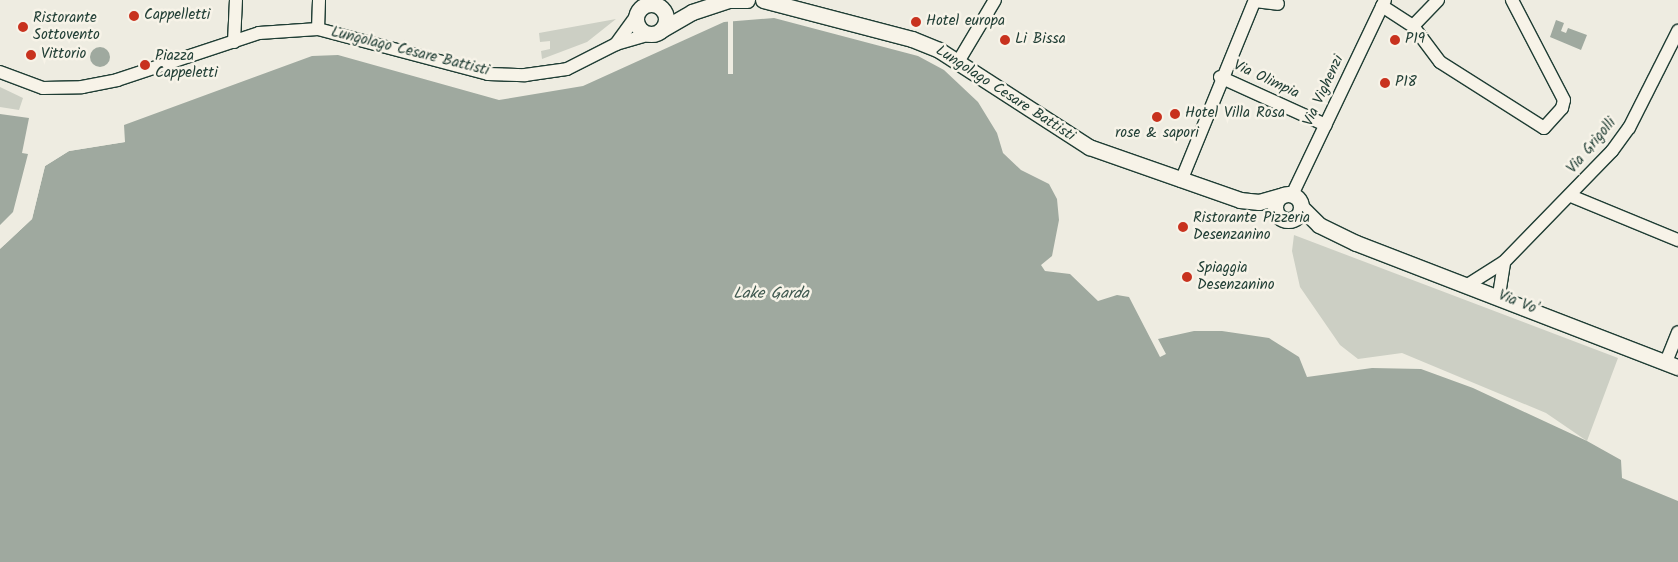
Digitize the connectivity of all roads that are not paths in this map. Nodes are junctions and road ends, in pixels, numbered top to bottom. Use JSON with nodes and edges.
{"nodes":[{"id":1,"x":236,"y":0,"type":"edge"},
{"id":2,"x":319,"y":0,"type":"edge"},
{"id":3,"x":747,"y":0,"type":"edge"},
{"id":4,"x":764,"y":0,"type":"edge"},
{"id":5,"x":995,"y":0,"type":"edge"},
{"id":6,"x":1438,"y":0,"type":"edge"},
{"id":7,"x":1512,"y":0,"type":"edge"},
{"id":8,"x":1255,"y":1,"type":"edge"},
{"id":9,"x":1383,"y":3,"type":"edge"},
{"id":10,"x":1278,"y":4,"type":"dead end"},
{"id":11,"x":649,"y":6,"type":"edge"},
{"id":12,"x":692,"y":12,"type":"junction"},
{"id":13,"x":1413,"y":26,"type":"junction"},
{"id":14,"x":318,"y":29,"type":"junction"},
{"id":15,"x":1678,"y":31,"type":"edge"},
{"id":16,"x":656,"y":32,"type":"junction"},
{"id":17,"x":234,"y":42,"type":"junction"},
{"id":18,"x":616,"y":44,"type":"junction"},
{"id":19,"x":958,"y":62,"type":"junction"},
{"id":20,"x":0,"y":72,"type":"edge"},
{"id":21,"x":1220,"y":77,"type":"junction"},
{"id":22,"x":1326,"y":125,"type":"junction"},
{"id":23,"x":1181,"y":181,"type":"junction"},
{"id":24,"x":1213,"y":193,"type":"junction"},
{"id":25,"x":1571,"y":196,"type":"junction"},
{"id":26,"x":1291,"y":199,"type":"junction"},
{"id":27,"x":1284,"y":219,"type":"junction"},
{"id":28,"x":1678,"y":240,"type":"edge"},
{"id":29,"x":1356,"y":243,"type":"junction"},
{"id":30,"x":1504,"y":262,"type":"junction"},
{"id":31,"x":1469,"y":284,"type":"junction"},
{"id":32,"x":1500,"y":295,"type":"junction"},
{"id":33,"x":1678,"y":332,"type":"edge"},
{"id":34,"x":1672,"y":365,"type":"edge"}],
"edges":[{"from":1,"to":17,"type":"street"},
{"from":2,"to":14,"type":"street"},
{"from":3,"to":12,"type":"street","name":"Lungolago Cesare Battisti"},
{"from":4,"to":19,"type":"street","name":"Lungolago Cesare Battisti"},
{"from":5,"to":19,"type":"street"},
{"from":6,"to":13,"type":"street"},
{"from":7,"to":13,"type":"street"},
{"from":8,"to":10,"type":"street"},
{"from":8,"to":21,"type":"street","name":"Via Olimpia"},
{"from":9,"to":13,"type":"street"},
{"from":9,"to":22,"type":"street","name":"Via Vighenzi"},
{"from":11,"to":12,"type":"street","name":"Lungolago Cesare Battisti"},
{"from":11,"to":16,"type":"street"},
{"from":11,"to":16,"type":"street"},
{"from":11,"to":18,"type":"street","name":"Lungolago Cesare Battisti"},
{"from":12,"to":16,"type":"street","name":"Lungolago Cesare Battisti"},
{"from":14,"to":17,"type":"street","name":"Lungolago Cesare Battisti"},
{"from":14,"to":18,"type":"street","name":"Lungolago Cesare Battisti"},
{"from":15,"to":25,"type":"street","name":"Via Grigolli"},
{"from":16,"to":18,"type":"street","name":"Lungolago Cesare Battisti"},
{"from":17,"to":20,"type":"street","name":"Lungolago Cesare Battisti"},
{"from":19,"to":23,"type":"street","name":"Lungolago Cesare Battisti"},
{"from":21,"to":22,"type":"street","name":"Via Olimpia"},
{"from":21,"to":23,"type":"street","name":"Via Olimpia"},
{"from":22,"to":26,"type":"street","name":"Via Vighenzi"},
{"from":23,"to":24,"type":"street","name":"Lungolago Cesare Battisti"},
{"from":24,"to":26,"type":"street","name":"Lungolago Cesare Battisti"},
{"from":24,"to":27,"type":"street","name":"Lungolago Cesare Battisti"},
{"from":25,"to":28,"type":"street"},
{"from":25,"to":30,"type":"street","name":"Via Grigolli"},
{"from":26,"to":27,"type":"street"},
{"from":26,"to":27,"type":"street"},
{"from":26,"to":29,"type":"street"},
{"from":27,"to":29,"type":"street","name":"Lungolago Cesare Battisti"},
{"from":29,"to":31,"type":"street","name":"Via Vo'"},
{"from":30,"to":31,"type":"street","name":"Via Grigolli"},
{"from":30,"to":32,"type":"street"},
{"from":31,"to":32,"type":"street","name":"Via Vo'"},
{"from":32,"to":34,"type":"street","name":"Via Vo'"},
{"from":33,"to":34,"type":"street"}]}
